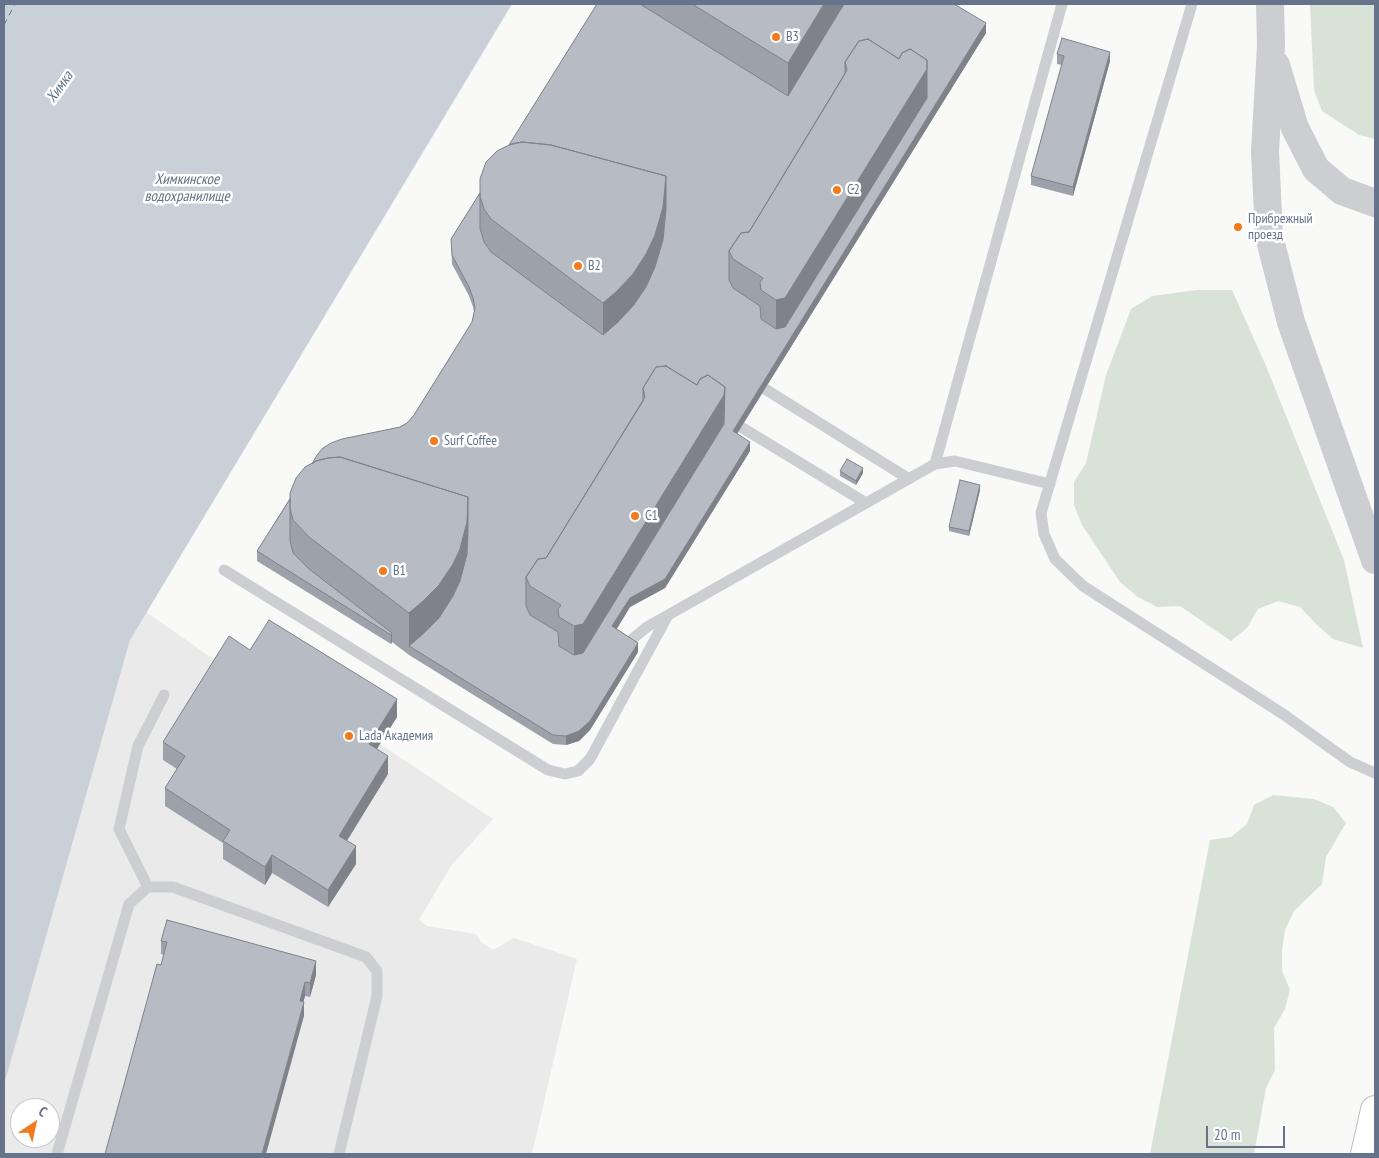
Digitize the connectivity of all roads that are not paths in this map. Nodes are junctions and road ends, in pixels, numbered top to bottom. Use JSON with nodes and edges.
{"nodes":[{"id":1,"x":1062,"y":4,"type":"edge"},
{"id":2,"x":1192,"y":4,"type":"edge"},
{"id":3,"x":1270,"y":4,"type":"edge"},
{"id":4,"x":1271,"y":46,"type":"junction"},
{"id":5,"x":1375,"y":203,"type":"edge"},
{"id":6,"x":765,"y":389,"type":"edge"},
{"id":7,"x":741,"y":427,"type":"edge"},
{"id":8,"x":936,"y":464,"type":"junction"},
{"id":9,"x":909,"y":479,"type":"junction"},
{"id":10,"x":1050,"y":484,"type":"junction"},
{"id":11,"x":866,"y":503,"type":"junction"},
{"id":12,"x":1375,"y":560,"type":"edge"},
{"id":13,"x":224,"y":570,"type":"dead end"},
{"id":14,"x":668,"y":615,"type":"junction"},
{"id":15,"x":614,"y":664,"type":"edge"},
{"id":16,"x":164,"y":695,"type":"dead end"},
{"id":17,"x":1375,"y":773,"type":"edge"},
{"id":18,"x":148,"y":887,"type":"junction"},
{"id":19,"x":1375,"y":1110,"type":"edge"},
{"id":20,"x":57,"y":1154,"type":"edge"},
{"id":21,"x":339,"y":1154,"type":"edge"},
{"id":22,"x":1365,"y":1154,"type":"edge"}],
"edges":[{"from":1,"to":8,"type":"lane"},
{"from":2,"to":10,"type":"lane"},
{"from":3,"to":4,"type":"street"},
{"from":4,"to":5,"type":"street"},
{"from":4,"to":12,"type":"street"},
{"from":6,"to":9,"type":"lane"},
{"from":7,"to":11,"type":"lane"},
{"from":8,"to":9,"type":"lane"},
{"from":8,"to":10,"type":"lane"},
{"from":9,"to":11,"type":"lane"},
{"from":10,"to":17,"type":"lane"},
{"from":11,"to":14,"type":"lane"},
{"from":13,"to":14,"type":"lane"},
{"from":14,"to":15,"type":"lane"},
{"from":16,"to":18,"type":"lane"},
{"from":18,"to":20,"type":"lane"},
{"from":18,"to":21,"type":"lane"},
{"from":19,"to":22,"type":"main road"}]}
